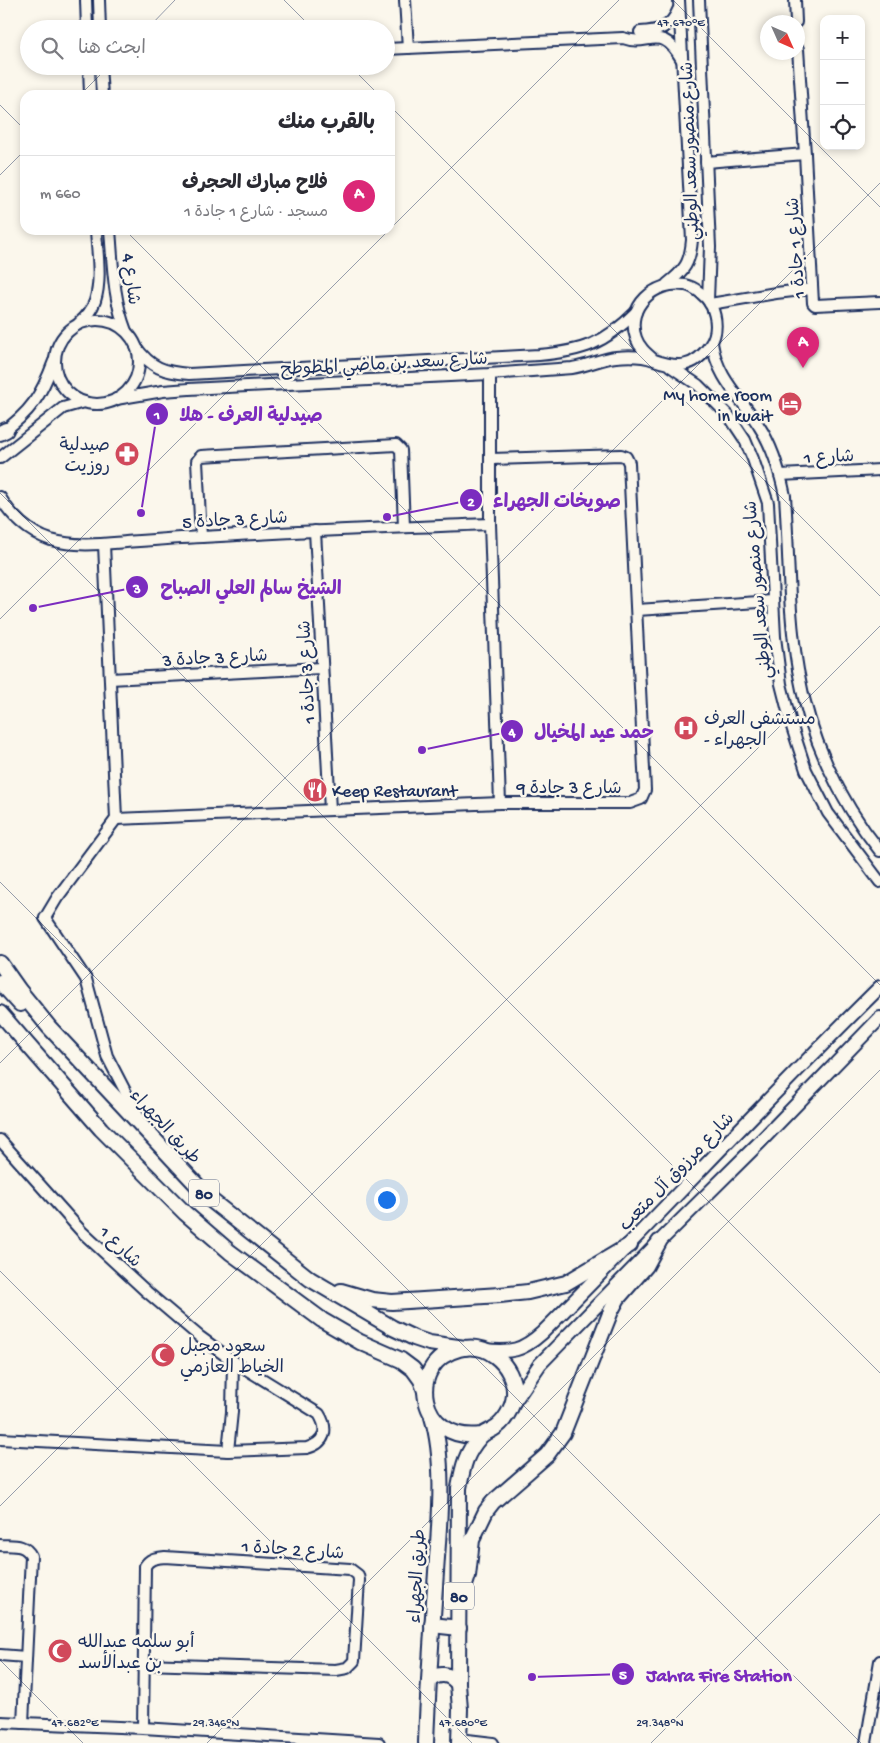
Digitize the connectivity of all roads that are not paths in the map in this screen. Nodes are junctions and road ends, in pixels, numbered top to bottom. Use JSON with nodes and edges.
{"nodes":[{"id":1,"x":86,"y":0,"type":"edge"},
{"id":2,"x":99,"y":0,"type":"edge"},
{"id":3,"x":405,"y":0,"type":"edge"},
{"id":4,"x":700,"y":0,"type":"edge"},
{"id":5,"x":794,"y":0,"type":"edge"},
{"id":6,"x":679,"y":4,"type":"edge"},
{"id":7,"x":795,"y":15,"type":"edge"},
{"id":8,"x":87,"y":20,"type":"edge"},
{"id":9,"x":100,"y":20,"type":"edge"},
{"id":10,"x":623,"y":38,"type":"junction"},
{"id":11,"x":408,"y":48,"type":"junction"},
{"id":12,"x":395,"y":49,"type":"edge"},
{"id":13,"x":682,"y":60,"type":"junction"},
{"id":14,"x":799,"y":60,"type":"edge"},
{"id":15,"x":89,"y":75,"type":"edge"},
{"id":16,"x":101,"y":75,"type":"edge"},
{"id":17,"x":90,"y":90,"type":"edge"},
{"id":18,"x":102,"y":90,"type":"edge"},
{"id":19,"x":805,"y":154,"type":"junction"},
{"id":20,"x":706,"y":162,"type":"junction"},
{"id":21,"x":96,"y":235,"type":"edge"},
{"id":22,"x":110,"y":235,"type":"edge"},
{"id":23,"x":665,"y":285,"type":"junction"},
{"id":24,"x":811,"y":289,"type":"junction"},
{"id":25,"x":709,"y":302,"type":"junction"},
{"id":26,"x":880,"y":302,"type":"edge"},
{"id":27,"x":636,"y":312,"type":"junction"},
{"id":28,"x":78,"y":325,"type":"junction"},
{"id":29,"x":126,"y":332,"type":"junction"},
{"id":30,"x":712,"y":342,"type":"junction"},
{"id":31,"x":136,"y":347,"type":"junction"},
{"id":32,"x":56,"y":358,"type":"junction"},
{"id":33,"x":653,"y":359,"type":"junction"},
{"id":34,"x":669,"y":365,"type":"junction"},
{"id":35,"x":490,"y":374,"type":"junction"},
{"id":36,"x":116,"y":399,"type":"junction"},
{"id":37,"x":84,"y":402,"type":"junction"},
{"id":38,"x":2,"y":432,"type":"edge"},
{"id":39,"x":0,"y":458,"type":"edge"},
{"id":40,"x":491,"y":458,"type":"junction"},
{"id":41,"x":880,"y":470,"type":"edge"},
{"id":42,"x":780,"y":475,"type":"junction"},
{"id":43,"x":0,"y":497,"type":"edge"},
{"id":44,"x":490,"y":524,"type":"junction"},
{"id":45,"x":404,"y":527,"type":"junction"},
{"id":46,"x":315,"y":531,"type":"junction"},
{"id":47,"x":201,"y":537,"type":"junction"},
{"id":48,"x":104,"y":544,"type":"junction"},
{"id":49,"x":773,"y":602,"type":"junction"},
{"id":50,"x":637,"y":610,"type":"junction"},
{"id":51,"x":322,"y":668,"type":"junction"},
{"id":52,"x":110,"y":679,"type":"junction"},
{"id":53,"x":500,"y":803,"type":"junction"},
{"id":54,"x":330,"y":810,"type":"junction"},
{"id":55,"x":116,"y":819,"type":"junction"},
{"id":56,"x":879,"y":847,"type":"edge"},
{"id":57,"x":879,"y":880,"type":"edge"},
{"id":58,"x":0,"y":963,"type":"edge"},
{"id":59,"x":0,"y":982,"type":"edge"},
{"id":60,"x":880,"y":985,"type":"edge"},
{"id":61,"x":0,"y":1013,"type":"edge"},
{"id":62,"x":0,"y":1018,"type":"edge"},
{"id":63,"x":879,"y":1022,"type":"edge"},
{"id":64,"x":50,"y":1028,"type":"junction"},
{"id":65,"x":25,"y":1043,"type":"junction"},
{"id":66,"x":148,"y":1135,"type":"junction"},
{"id":67,"x":0,"y":1140,"type":"edge"},
{"id":68,"x":659,"y":1242,"type":"junction"},
{"id":69,"x":630,"y":1245,"type":"junction"},
{"id":70,"x":310,"y":1279,"type":"junction"},
{"id":71,"x":465,"y":1348,"type":"junction"},
{"id":72,"x":483,"y":1349,"type":"junction"},
{"id":73,"x":233,"y":1361,"type":"junction"},
{"id":74,"x":425,"y":1391,"type":"junction"},
{"id":75,"x":511,"y":1406,"type":"junction"},
{"id":76,"x":430,"y":1413,"type":"junction"},
{"id":77,"x":481,"y":1435,"type":"junction"},
{"id":78,"x":0,"y":1439,"type":"edge"},
{"id":79,"x":228,"y":1451,"type":"junction"},
{"id":80,"x":0,"y":1545,"type":"edge"},
{"id":81,"x":459,"y":1604,"type":"junction"},
{"id":82,"x":432,"y":1625,"type":"junction"},
{"id":83,"x":459,"y":1628,"type":"junction"},
{"id":84,"x":0,"y":1655,"type":"edge"},
{"id":85,"x":26,"y":1657,"type":"junction"},
{"id":86,"x":880,"y":1662,"type":"edge"},
{"id":87,"x":144,"y":1664,"type":"junction"},
{"id":88,"x":428,"y":1681,"type":"junction"},
{"id":89,"x":458,"y":1684,"type":"junction"},
{"id":90,"x":0,"y":1722,"type":"edge"},
{"id":91,"x":23,"y":1723,"type":"junction"},
{"id":92,"x":143,"y":1728,"type":"junction"},
{"id":93,"x":459,"y":1741,"type":"edge"},
{"id":94,"x":379,"y":1743,"type":"edge"},
{"id":95,"x":426,"y":1743,"type":"edge"},
{"id":96,"x":493,"y":1743,"type":"edge"},
{"id":97,"x":866,"y":1743,"type":"edge"}],
"edges":[{"from":1,"to":8,"type":"street"},
{"from":2,"to":9,"type":"street"},
{"from":3,"to":11,"type":"street"},
{"from":4,"to":20,"type":"street","name":"شارع منصور سعد الوطني"},
{"from":5,"to":7,"type":"street"},
{"from":6,"to":10,"type":"street"},
{"from":6,"to":13,"type":"street","name":"شارع منصور سعد الوطني"},
{"from":10,"to":11,"type":"street"},
{"from":10,"to":13,"type":"street"},
{"from":11,"to":12,"type":"street"},
{"from":13,"to":23,"type":"street","name":"شارع منصور سعد الوطني"},
{"from":14,"to":19,"type":"street","name":"شارع 1 جادة 1"},
{"from":15,"to":17,"type":"street"},
{"from":16,"to":18,"type":"street"},
{"from":19,"to":20,"type":"street"},
{"from":19,"to":24,"type":"street","name":"شارع 1 جادة 1"},
{"from":20,"to":25,"type":"street","name":"شارع منصور سعد الوطني"},
{"from":21,"to":28,"type":"street","name":"شارع 4"},
{"from":22,"to":29,"type":"street","name":"شارع 4"},
{"from":23,"to":25,"type":"street"},
{"from":23,"to":27,"type":"street"},
{"from":24,"to":25,"type":"street"},
{"from":24,"to":26,"type":"street","name":"شارع 1 جادة 1"},
{"from":25,"to":30,"type":"street"},
{"from":27,"to":31,"type":"street","name":"شارع سعد بن ماضي المطوطح"},
{"from":27,"to":33,"type":"street"},
{"from":28,"to":29,"type":"street"},
{"from":28,"to":32,"type":"street"},
{"from":29,"to":31,"type":"street"},
{"from":30,"to":34,"type":"street"},
{"from":30,"to":42,"type":"street","name":"شارع منصور سعد الوطني"},
{"from":31,"to":36,"type":"street"},
{"from":32,"to":37,"type":"street"},
{"from":32,"to":38,"type":"street"},
{"from":33,"to":34,"type":"street"},
{"from":33,"to":35,"type":"street","name":"شارع سعد بن ماضي المطوطح"},
{"from":34,"to":49,"type":"street","name":"شارع منصور سعد الوطني"},
{"from":35,"to":36,"type":"street","name":"شارع سعد بن ماضي المطوطح"},
{"from":35,"to":40,"type":"street","name":"شارع 3 جادة 9"},
{"from":36,"to":37,"type":"street"},
{"from":37,"to":39,"type":"street"},
{"from":40,"to":44,"type":"street","name":"شارع 3 جادة 9"},
{"from":40,"to":50,"type":"street","name":"شارع 3 جادة 9"},
{"from":41,"to":42,"type":"street","name":"شارع 1"},
{"from":42,"to":56,"type":"street","name":"شارع منصور سعد الوطني"},
{"from":43,"to":48,"type":"street","name":"شارع 3 جادة 5"},
{"from":44,"to":45,"type":"street","name":"شارع 3 جادة 5"},
{"from":44,"to":53,"type":"street","name":"شارع 3 جادة 9"},
{"from":45,"to":46,"type":"street","name":"شارع 3 جادة 5"},
{"from":45,"to":47,"type":"street"},
{"from":46,"to":47,"type":"street","name":"شارع 3 جادة 5"},
{"from":46,"to":51,"type":"street","name":"شارع 3 جادة 1"},
{"from":47,"to":48,"type":"street","name":"شارع 3 جادة 5"},
{"from":48,"to":52,"type":"street"},
{"from":49,"to":50,"type":"street"},
{"from":49,"to":57,"type":"street","name":"شارع منصور سعد الوطني"},
{"from":50,"to":53,"type":"street","name":"شارع 3 جادة 9"},
{"from":51,"to":52,"type":"street","name":"شارع 3 جادة 3"},
{"from":51,"to":54,"type":"street","name":"شارع 3 جادة 1"},
{"from":52,"to":55,"type":"street"},
{"from":53,"to":54,"type":"street"},
{"from":54,"to":55,"type":"street"},
{"from":55,"to":66,"type":"street"},
{"from":58,"to":64,"type":"highway","name":"طريق الجهراء","number":"80"},
{"from":59,"to":64,"type":"highway"},
{"from":60,"to":69,"type":"main road","name":"شارع مرزوق آل متعب"},
{"from":61,"to":65,"type":"highway","number":"80"},
{"from":62,"to":65,"type":"highway"},
{"from":63,"to":68,"type":"main road"},
{"from":64,"to":66,"type":"highway","name":"طريق الجهراء","number":"80"},
{"from":65,"to":74,"type":"highway","number":"80"},
{"from":66,"to":70,"type":"highway","name":"طريق الجهراء","number":"80"},
{"from":67,"to":73,"type":"street","name":"شارع 1"},
{"from":68,"to":75,"type":"main road"},
{"from":68,"to":81,"type":"highway"},
{"from":69,"to":70,"type":"highway"},
{"from":69,"to":72,"type":"main road","name":"شارع مرزوق آل متعب"},
{"from":70,"to":71,"type":"highway","name":"طريق الجهراء","number":"80"},
{"from":71,"to":72,"type":"highway","number":"80"},
{"from":71,"to":74,"type":"highway","number":"80"},
{"from":72,"to":75,"type":"highway"},
{"from":73,"to":79,"type":"street"},
{"from":73,"to":79,"type":"street","name":"شارع 1"},
{"from":74,"to":76,"type":"highway","number":"80"},
{"from":75,"to":77,"type":"highway","number":"80"},
{"from":76,"to":77,"type":"highway"},
{"from":76,"to":82,"type":"highway","name":"طريق الجهراء","number":"80"},
{"from":77,"to":81,"type":"highway","number":"80"},
{"from":78,"to":79,"type":"street","name":"شارع 1"},
{"from":80,"to":85,"type":"street"},
{"from":81,"to":83,"type":"highway","number":"80"},
{"from":82,"to":83,"type":"highway"},
{"from":82,"to":88,"type":"highway","name":"طريق الجهراء","number":"80"},
{"from":83,"to":89,"type":"highway","number":"80"},
{"from":84,"to":85,"type":"street"},
{"from":85,"to":91,"type":"street"},
{"from":86,"to":97,"type":"street"},
{"from":87,"to":87,"type":"street","name":"شارع 2 جادة 1"},
{"from":87,"to":92,"type":"street","name":"شارع 2 جادة 1"},
{"from":88,"to":89,"type":"highway"},
{"from":88,"to":95,"type":"highway","name":"طريق الجهراء","number":"80"},
{"from":89,"to":93,"type":"highway","number":"80"},
{"from":90,"to":91,"type":"street"},
{"from":91,"to":92,"type":"street"},
{"from":92,"to":94,"type":"street"},
{"from":93,"to":96,"type":"street"}]}
